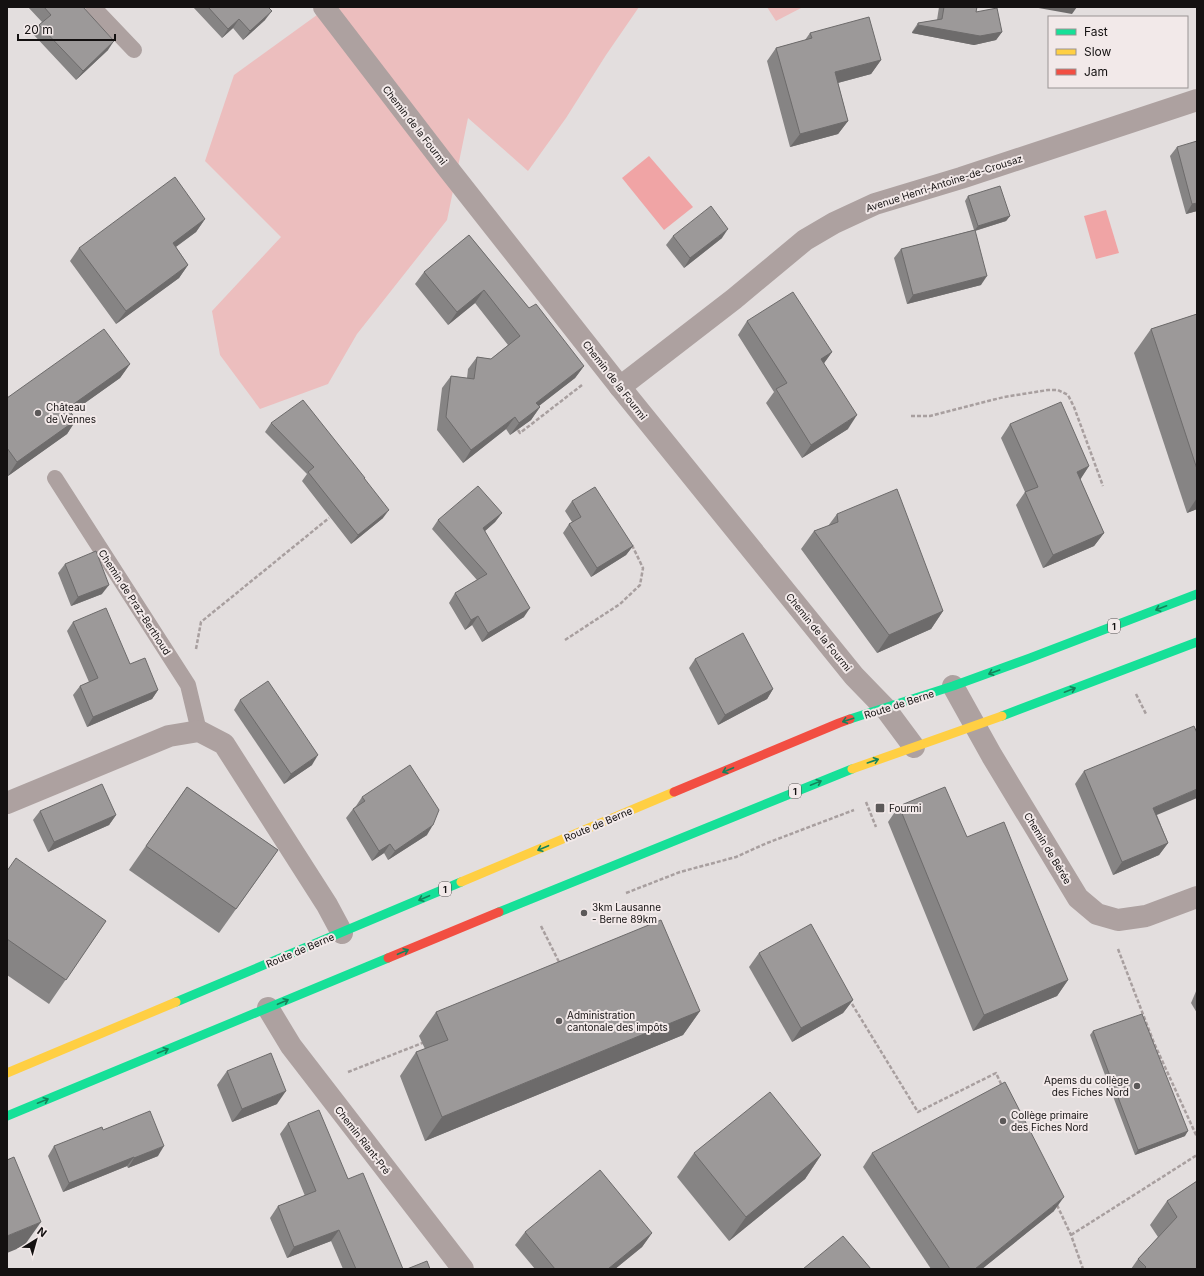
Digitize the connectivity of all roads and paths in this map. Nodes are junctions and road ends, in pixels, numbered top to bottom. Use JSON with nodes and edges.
{"nodes":[{"id":1,"x":93,"y":7,"type":"edge"},
{"id":2,"x":324,"y":7,"type":"edge"},
{"id":3,"x":134,"y":50,"type":"dead end"},
{"id":4,"x":1197,"y":100,"type":"edge"},
{"id":5,"x":584,"y":383,"type":"dead end"},
{"id":6,"x":620,"y":388,"type":"junction"},
{"id":7,"x":911,"y":416,"type":"dead end"},
{"id":8,"x":518,"y":430,"type":"edge"},
{"id":9,"x":55,"y":478,"type":"dead end"},
{"id":10,"x":1103,"y":486,"type":"dead end"},
{"id":11,"x":329,"y":518,"type":"dead end"},
{"id":12,"x":629,"y":541,"type":"edge"},
{"id":13,"x":1197,"y":594,"type":"edge"},
{"id":14,"x":565,"y":640,"type":"dead end"},
{"id":15,"x":1197,"y":642,"type":"edge"},
{"id":16,"x":188,"y":685,"type":"junction"},
{"id":17,"x":953,"y":686,"type":"junction"},
{"id":18,"x":1134,"y":690,"type":"dead end"},
{"id":19,"x":885,"y":708,"type":"junction"},
{"id":20,"x":1146,"y":714,"type":"dead end"},
{"id":21,"x":976,"y":726,"type":"junction"},
{"id":22,"x":200,"y":731,"type":"junction"},
{"id":23,"x":914,"y":747,"type":"junction"},
{"id":24,"x":866,"y":802,"type":"dead end"},
{"id":25,"x":7,"y":803,"type":"edge"},
{"id":26,"x":854,"y":810,"type":"dead end"},
{"id":27,"x":876,"y":827,"type":"dead end"},
{"id":28,"x":680,"y":872,"type":"dead end"},
{"id":29,"x":1197,"y":897,"type":"edge"},
{"id":30,"x":540,"y":923,"type":"dead end"},
{"id":31,"x":342,"y":933,"type":"junction"},
{"id":32,"x":1116,"y":942,"type":"dead end"},
{"id":33,"x":562,"y":969,"type":"edge"},
{"id":34,"x":852,"y":1004,"type":"dead end"},
{"id":35,"x":268,"y":1008,"type":"junction"},
{"id":36,"x":430,"y":1040,"type":"dead end"},
{"id":37,"x":7,"y":1073,"type":"edge"},
{"id":38,"x":320,"y":1084,"type":"junction"},
{"id":39,"x":1002,"y":1088,"type":"edge"},
{"id":40,"x":7,"y":1116,"type":"edge"},
{"id":41,"x":1197,"y":1137,"type":"edge"},
{"id":42,"x":1197,"y":1155,"type":"edge"},
{"id":43,"x":1055,"y":1200,"type":"edge"},
{"id":44,"x":1071,"y":1236,"type":"junction"},
{"id":45,"x":463,"y":1269,"type":"edge"},
{"id":46,"x":1083,"y":1269,"type":"edge"}],
"edges":[{"from":1,"to":3,"type":"lane"},
{"from":2,"to":6,"type":"street","name":"Chemin de la Fourmi"},
{"from":4,"to":6,"type":"street","name":"Avenue Henri-Antoine-de-Crousaz"},
{"from":5,"to":8,"type":"path"},
{"from":6,"to":19,"type":"street","name":"Chemin de la Fourmi"},
{"from":7,"to":10,"type":"path"},
{"from":9,"to":16,"type":"lane","name":"Chemin de Praz-Berthoud"},
{"from":11,"to":16,"type":"path"},
{"from":12,"to":14,"type":"path"},
{"from":13,"to":17,"type":"main road","name":"Route de Berne","number":"1","one_way":true},
{"from":21,"to":15,"type":"main road","number":"1","one_way":true},
{"from":16,"to":22,"type":"lane","name":"Chemin de Praz-Berthoud"},
{"from":17,"to":19,"type":"main road","name":"Route de Berne","number":"1"},
{"from":17,"to":21,"type":"street","name":"Chemin de Bérée"},
{"from":18,"to":20,"type":"path"},
{"from":19,"to":23,"type":"street","name":"Chemin de la Fourmi"},
{"from":19,"to":31,"type":"main road","name":"Route de Berne","number":"1","one_way":true},
{"from":21,"to":23,"type":"main road","number":"1"},
{"from":21,"to":29,"type":"street","name":"Chemin de Bérée"},
{"from":22,"to":25,"type":"street"},
{"from":22,"to":31,"type":"street"},
{"from":35,"to":23,"type":"main road","number":"1","one_way":true},
{"from":24,"to":27,"type":"path"},
{"from":26,"to":28,"type":"path"},
{"from":30,"to":33,"type":"path"},
{"from":31,"to":37,"type":"main road","name":"Route de Berne","number":"1"},
{"from":32,"to":41,"type":"path"},
{"from":34,"to":39,"type":"path"},
{"from":35,"to":38,"type":"street","name":"Chemin Riant-Pré"},
{"from":40,"to":35,"type":"main road","number":"1","one_way":true},
{"from":36,"to":38,"type":"path"},
{"from":38,"to":45,"type":"street","name":"Chemin Riant-Pré"},
{"from":42,"to":44,"type":"path"},
{"from":43,"to":44,"type":"path"},
{"from":44,"to":46,"type":"path"}]}
